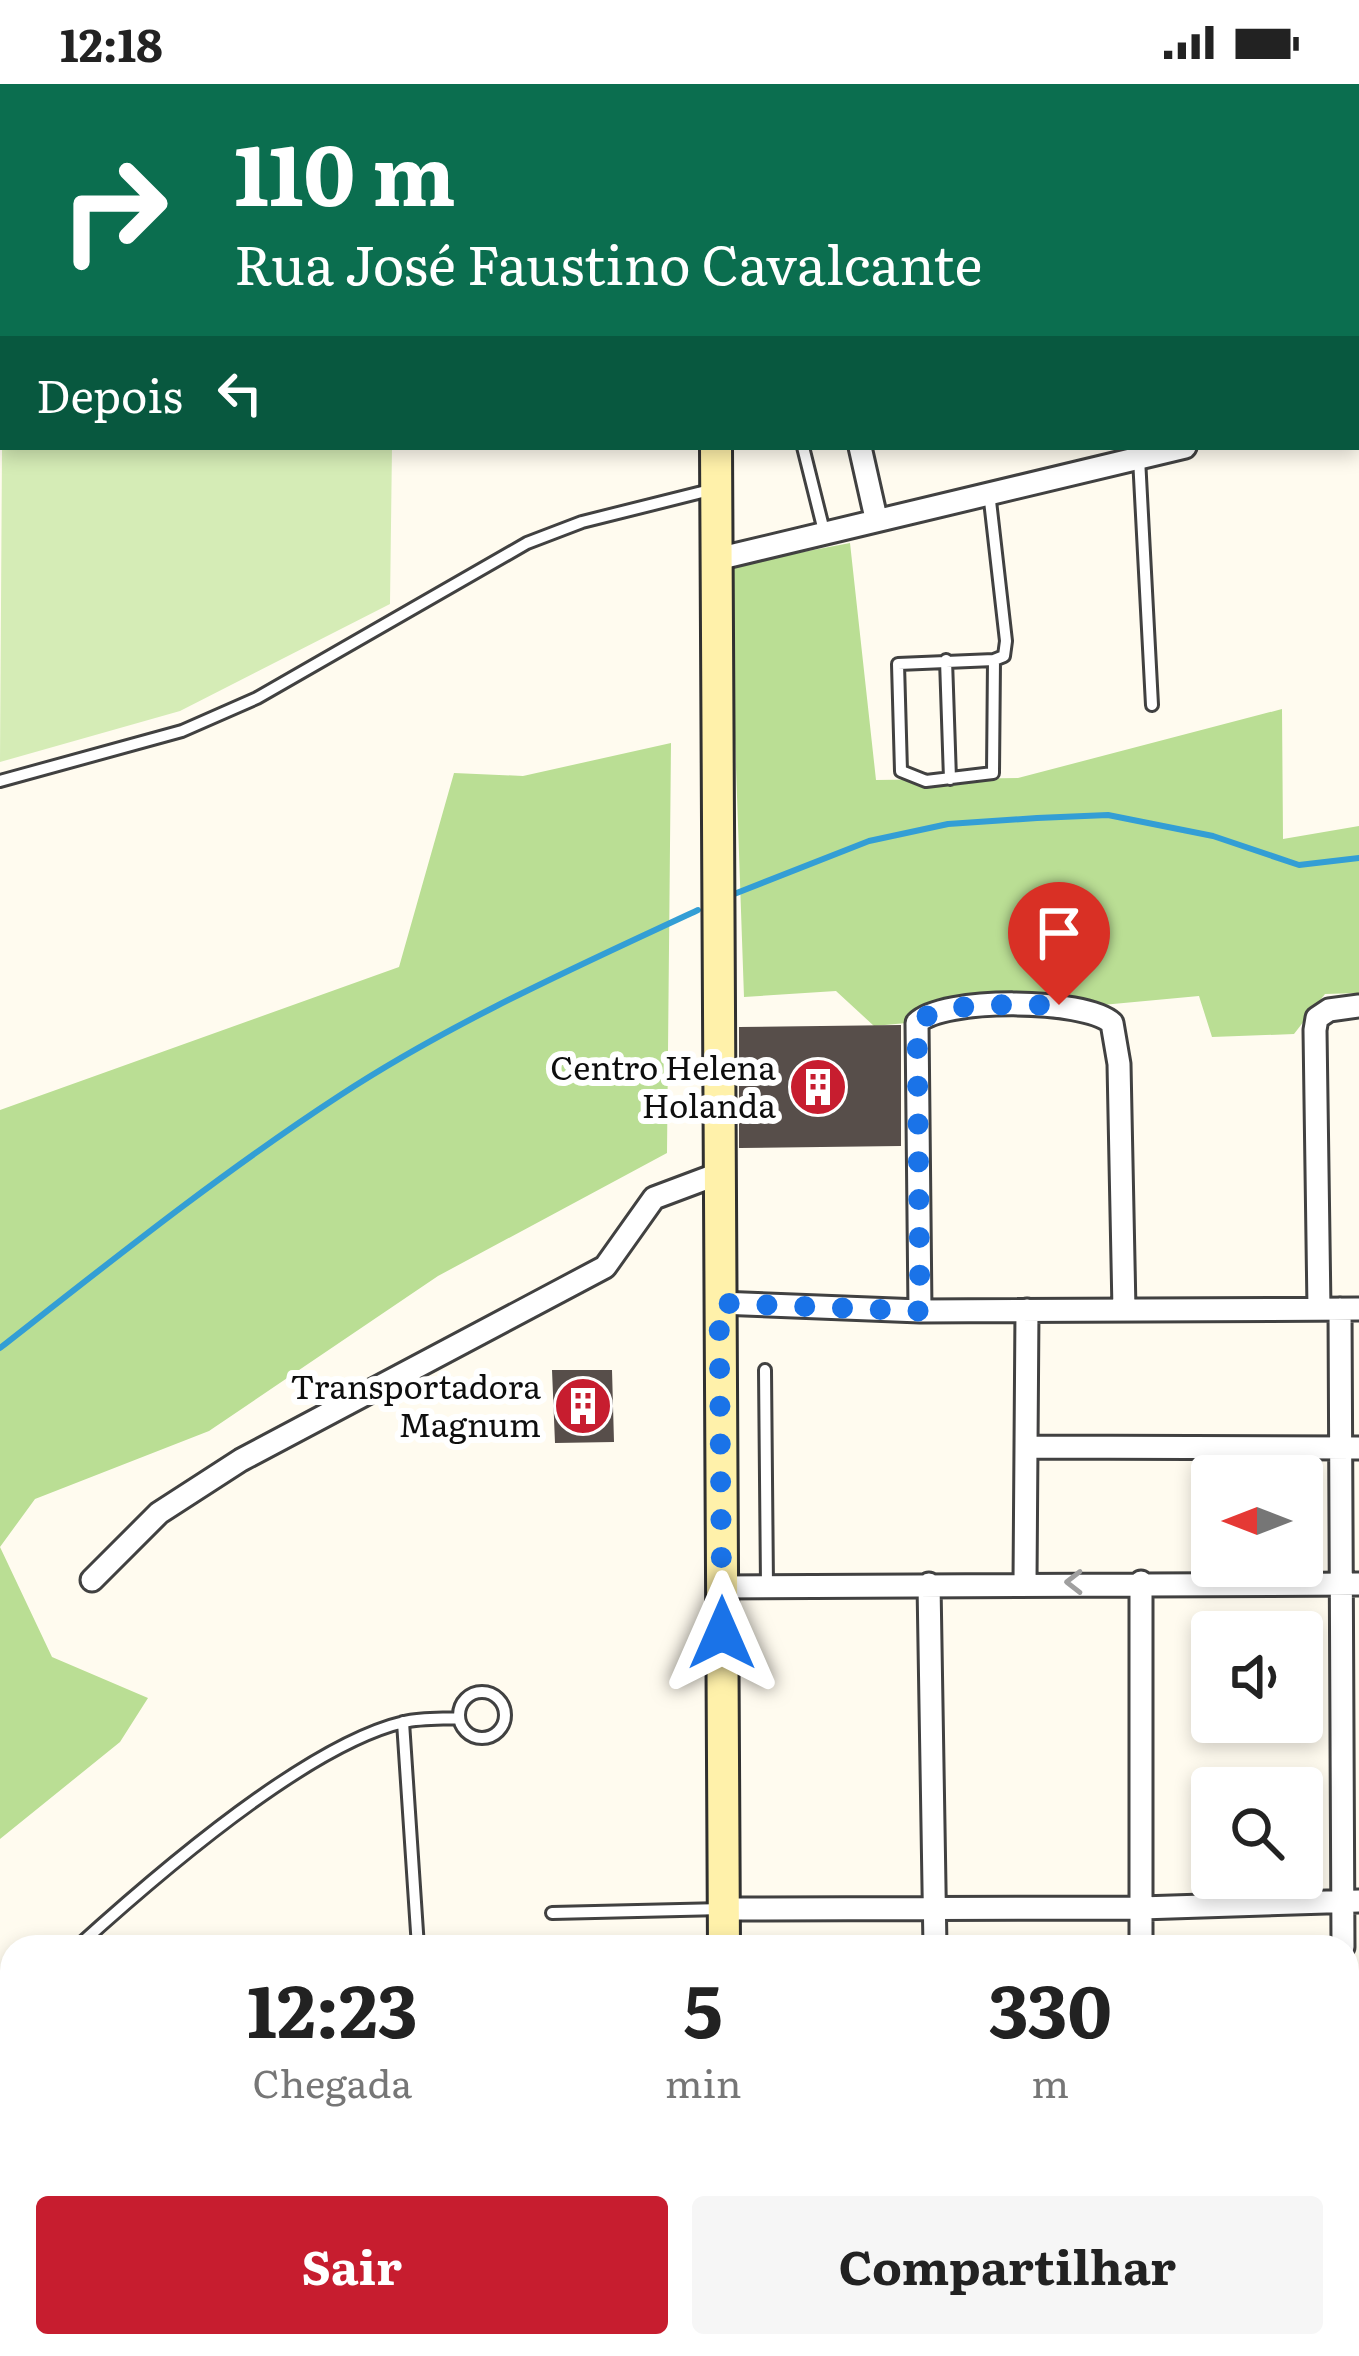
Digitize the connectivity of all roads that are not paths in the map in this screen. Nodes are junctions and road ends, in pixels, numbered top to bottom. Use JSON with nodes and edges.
{"nodes":[{"id":1,"x":716,"y":450,"type":"edge"},
{"id":2,"x":804,"y":450,"type":"edge"},
{"id":3,"x":861,"y":450,"type":"edge"},
{"id":4,"x":1173,"y":450,"type":"edge"},
{"id":5,"x":1139,"y":458,"type":"junction"},
{"id":6,"x":713,"y":489,"type":"junction"},
{"id":7,"x":989,"y":492,"type":"junction"},
{"id":8,"x":876,"y":518,"type":"junction"},
{"id":9,"x":824,"y":531,"type":"junction"},
{"id":10,"x":713,"y":560,"type":"junction"},
{"id":11,"x":946,"y":660,"type":"junction"},
{"id":12,"x":994,"y":660,"type":"junction"},
{"id":13,"x":1152,"y":705,"type":"dead end"},
{"id":14,"x":950,"y":779,"type":"junction"},
{"id":15,"x":0,"y":781,"type":"edge"},
{"id":16,"x":1359,"y":1006,"type":"edge"},
{"id":17,"x":718,"y":1174,"type":"junction"},
{"id":18,"x":719,"y":1303,"type":"junction"},
{"id":19,"x":1339,"y":1309,"type":"edge"},
{"id":20,"x":1027,"y":1310,"type":"junction"},
{"id":21,"x":1124,"y":1310,"type":"junction"},
{"id":22,"x":920,"y":1311,"type":"junction"},
{"id":23,"x":765,"y":1370,"type":"dead end"},
{"id":24,"x":1027,"y":1447,"type":"junction"},
{"id":25,"x":1350,"y":1448,"type":"edge"},
{"id":26,"x":92,"y":1580,"type":"dead end"},
{"id":27,"x":1025,"y":1582,"type":"junction"},
{"id":28,"x":1141,"y":1582,"type":"junction"},
{"id":29,"x":929,"y":1583,"type":"junction"},
{"id":30,"x":1351,"y":1584,"type":"edge"},
{"id":31,"x":721,"y":1586,"type":"junction"},
{"id":32,"x":767,"y":1586,"type":"junction"},
{"id":33,"x":459,"y":1718,"type":"junction"},
{"id":34,"x":403,"y":1722,"type":"junction"},
{"id":35,"x":1351,"y":1901,"type":"edge"},
{"id":36,"x":934,"y":1906,"type":"junction"},
{"id":37,"x":1141,"y":1908,"type":"junction"},
{"id":38,"x":724,"y":1909,"type":"junction"},
{"id":39,"x":552,"y":1913,"type":"dead end"},
{"id":40,"x":92,"y":1935,"type":"edge"},
{"id":41,"x":417,"y":1935,"type":"edge"},
{"id":42,"x":724,"y":1935,"type":"edge"},
{"id":43,"x":934,"y":1935,"type":"edge"},
{"id":44,"x":1141,"y":1935,"type":"edge"},
{"id":45,"x":1344,"y":1935,"type":"edge"}],
"edges":[{"from":1,"to":6,"type":"street"},
{"from":2,"to":9,"type":"lane"},
{"from":3,"to":8,"type":"street"},
{"from":4,"to":5,"type":"street"},
{"from":5,"to":7,"type":"street"},
{"from":5,"to":13,"type":"lane"},
{"from":6,"to":10,"type":"street"},
{"from":6,"to":15,"type":"lane"},
{"from":7,"to":8,"type":"street"},
{"from":7,"to":12,"type":"lane"},
{"from":8,"to":9,"type":"street"},
{"from":9,"to":10,"type":"street"},
{"from":10,"to":17,"type":"street"},
{"from":11,"to":12,"type":"lane"},
{"from":11,"to":14,"type":"lane"},
{"from":11,"to":14,"type":"lane"},
{"from":12,"to":14,"type":"lane"},
{"from":16,"to":19,"type":"street"},
{"from":17,"to":18,"type":"street"},
{"from":17,"to":26,"type":"street"},
{"from":18,"to":22,"type":"street"},
{"from":18,"to":31,"type":"street"},
{"from":19,"to":21,"type":"street"},
{"from":19,"to":25,"type":"street"},
{"from":20,"to":21,"type":"street"},
{"from":20,"to":22,"type":"street"},
{"from":20,"to":24,"type":"street"},
{"from":21,"to":22,"type":"street"},
{"from":23,"to":32,"type":"lane"},
{"from":24,"to":25,"type":"street"},
{"from":24,"to":27,"type":"street"},
{"from":25,"to":30,"type":"street"},
{"from":28,"to":27,"type":"street","one_way":true},
{"from":27,"to":29,"type":"street"},
{"from":28,"to":30,"type":"street"},
{"from":28,"to":37,"type":"street"},
{"from":29,"to":32,"type":"street"},
{"from":29,"to":36,"type":"street"},
{"from":30,"to":35,"type":"street"},
{"from":31,"to":32,"type":"street"},
{"from":31,"to":38,"type":"street"},
{"from":33,"to":33,"type":"lane"},
{"from":33,"to":34,"type":"lane"},
{"from":34,"to":40,"type":"lane"},
{"from":34,"to":41,"type":"lane"},
{"from":35,"to":37,"type":"street"},
{"from":35,"to":45,"type":"street"},
{"from":36,"to":37,"type":"street"},
{"from":36,"to":38,"type":"street"},
{"from":36,"to":43,"type":"street"},
{"from":37,"to":44,"type":"street"},
{"from":38,"to":39,"type":"lane"},
{"from":38,"to":42,"type":"street"}]}
